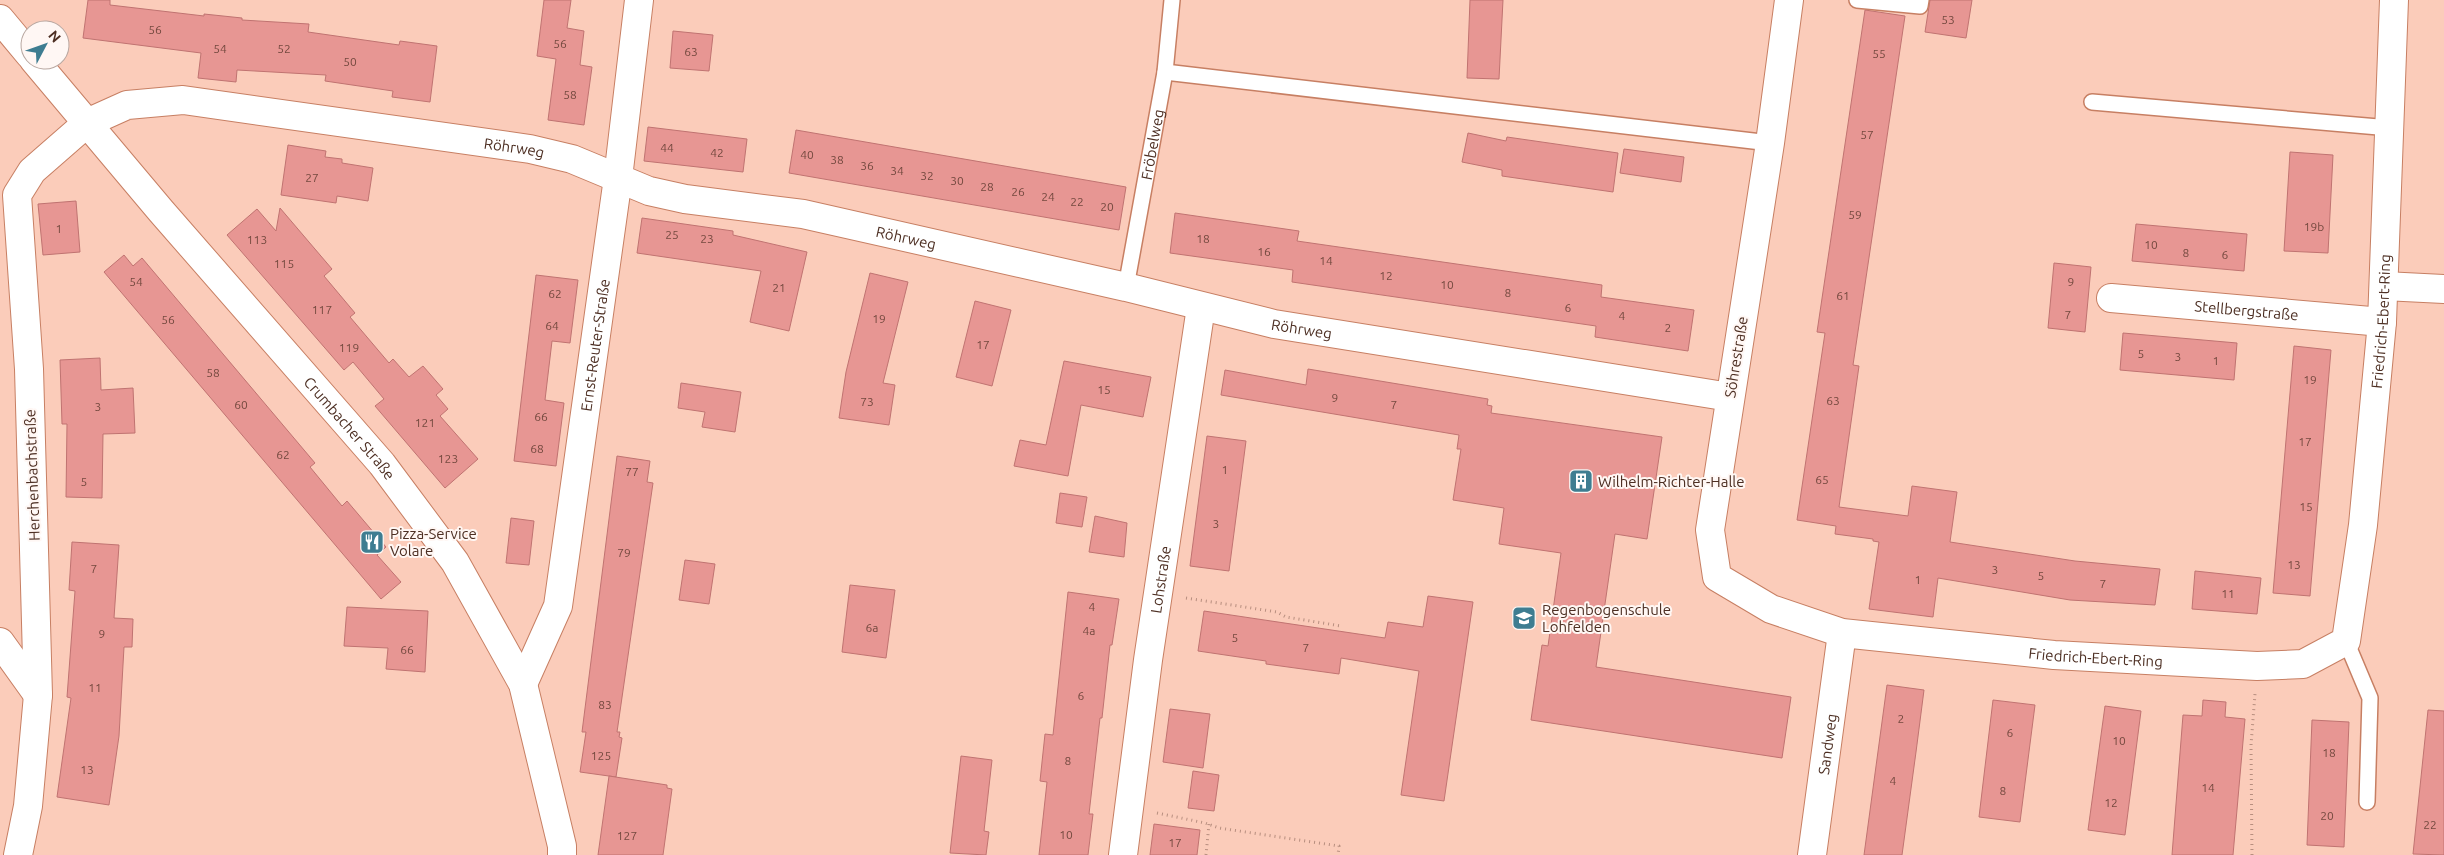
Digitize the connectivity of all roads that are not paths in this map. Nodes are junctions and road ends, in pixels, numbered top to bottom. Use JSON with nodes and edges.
{"nodes":[{"id":1,"x":639,"y":0,"type":"edge"},
{"id":2,"x":1172,"y":0,"type":"edge"},
{"id":3,"x":1789,"y":0,"type":"edge"},
{"id":4,"x":1857,"y":0,"type":"edge"},
{"id":5,"x":1921,"y":0,"type":"edge"},
{"id":6,"x":2394,"y":0,"type":"edge"},
{"id":7,"x":0,"y":19,"type":"edge"},
{"id":8,"x":20,"y":43,"type":"edge"},
{"id":9,"x":42,"y":70,"type":"edge"},
{"id":10,"x":1165,"y":72,"type":"junction"},
{"id":11,"x":2092,"y":102,"type":"dead end"},
{"id":12,"x":86,"y":123,"type":"junction"},
{"id":13,"x":2390,"y":128,"type":"junction"},
{"id":14,"x":1770,"y":143,"type":"junction"},
{"id":15,"x":618,"y":178,"type":"junction"},
{"id":16,"x":2384,"y":286,"type":"junction"},
{"id":17,"x":1126,"y":287,"type":"junction"},
{"id":18,"x":2444,"y":289,"type":"edge"},
{"id":19,"x":2111,"y":298,"type":"dead end"},
{"id":20,"x":1201,"y":307,"type":"junction"},
{"id":21,"x":2382,"y":322,"type":"junction"},
{"id":22,"x":1730,"y":397,"type":"junction"},
{"id":23,"x":1842,"y":633,"type":"junction"},
{"id":24,"x":2346,"y":641,"type":"junction"},
{"id":25,"x":0,"y":642,"type":"edge"},
{"id":26,"x":523,"y":684,"type":"junction"},
{"id":27,"x":38,"y":695,"type":"junction"},
{"id":28,"x":2368,"y":802,"type":"dead end"},
{"id":29,"x":18,"y":855,"type":"edge"},
{"id":30,"x":562,"y":855,"type":"edge"},
{"id":31,"x":1123,"y":855,"type":"edge"},
{"id":32,"x":1812,"y":855,"type":"edge"}],
"edges":[{"from":1,"to":15,"type":"street","name":"Ernst-Reuter-Straße"},
{"from":2,"to":10,"type":"lane","name":"Fröbelweg"},
{"from":3,"to":14,"type":"street","name":"Söhrestraße"},
{"from":4,"to":5,"type":"lane"},
{"from":6,"to":13,"type":"street","name":"Friedrich-Ebert-Ring"},
{"from":7,"to":8,"type":"street"},
{"from":9,"to":12,"type":"street","name":"Crumbacher Straße"},
{"from":10,"to":14,"type":"lane"},
{"from":10,"to":17,"type":"lane","name":"Fröbelweg"},
{"from":11,"to":13,"type":"lane"},
{"from":12,"to":15,"type":"street","name":"Röhrweg"},
{"from":12,"to":26,"type":"street","name":"Crumbacher Straße"},
{"from":12,"to":27,"type":"street","name":"Herchenbachstraße"},
{"from":13,"to":16,"type":"street","name":"Friedrich-Ebert-Ring"},
{"from":14,"to":22,"type":"street","name":"Söhrestraße"},
{"from":15,"to":17,"type":"street","name":"Röhrweg"},
{"from":15,"to":26,"type":"street","name":"Ernst-Reuter-Straße"},
{"from":16,"to":18,"type":"street"},
{"from":16,"to":21,"type":"street","name":"Friedrich-Ebert-Ring"},
{"from":17,"to":20,"type":"street","name":"Röhrweg"},
{"from":19,"to":21,"type":"street","name":"Stellbergstraße"},
{"from":20,"to":22,"type":"street","name":"Röhrweg"},
{"from":20,"to":31,"type":"street","name":"Lohstraße"},
{"from":21,"to":24,"type":"street","name":"Friedrich-Ebert-Ring"},
{"from":22,"to":23,"type":"street","name":"Söhrestraße"},
{"from":23,"to":24,"type":"street","name":"Friedrich-Ebert-Ring"},
{"from":23,"to":32,"type":"street","name":"Sandweg"},
{"from":24,"to":28,"type":"lane"},
{"from":25,"to":27,"type":"street"},
{"from":26,"to":30,"type":"street","name":"Crumbacher Straße"},
{"from":27,"to":29,"type":"street","name":"Herchenbachstraße"}]}
